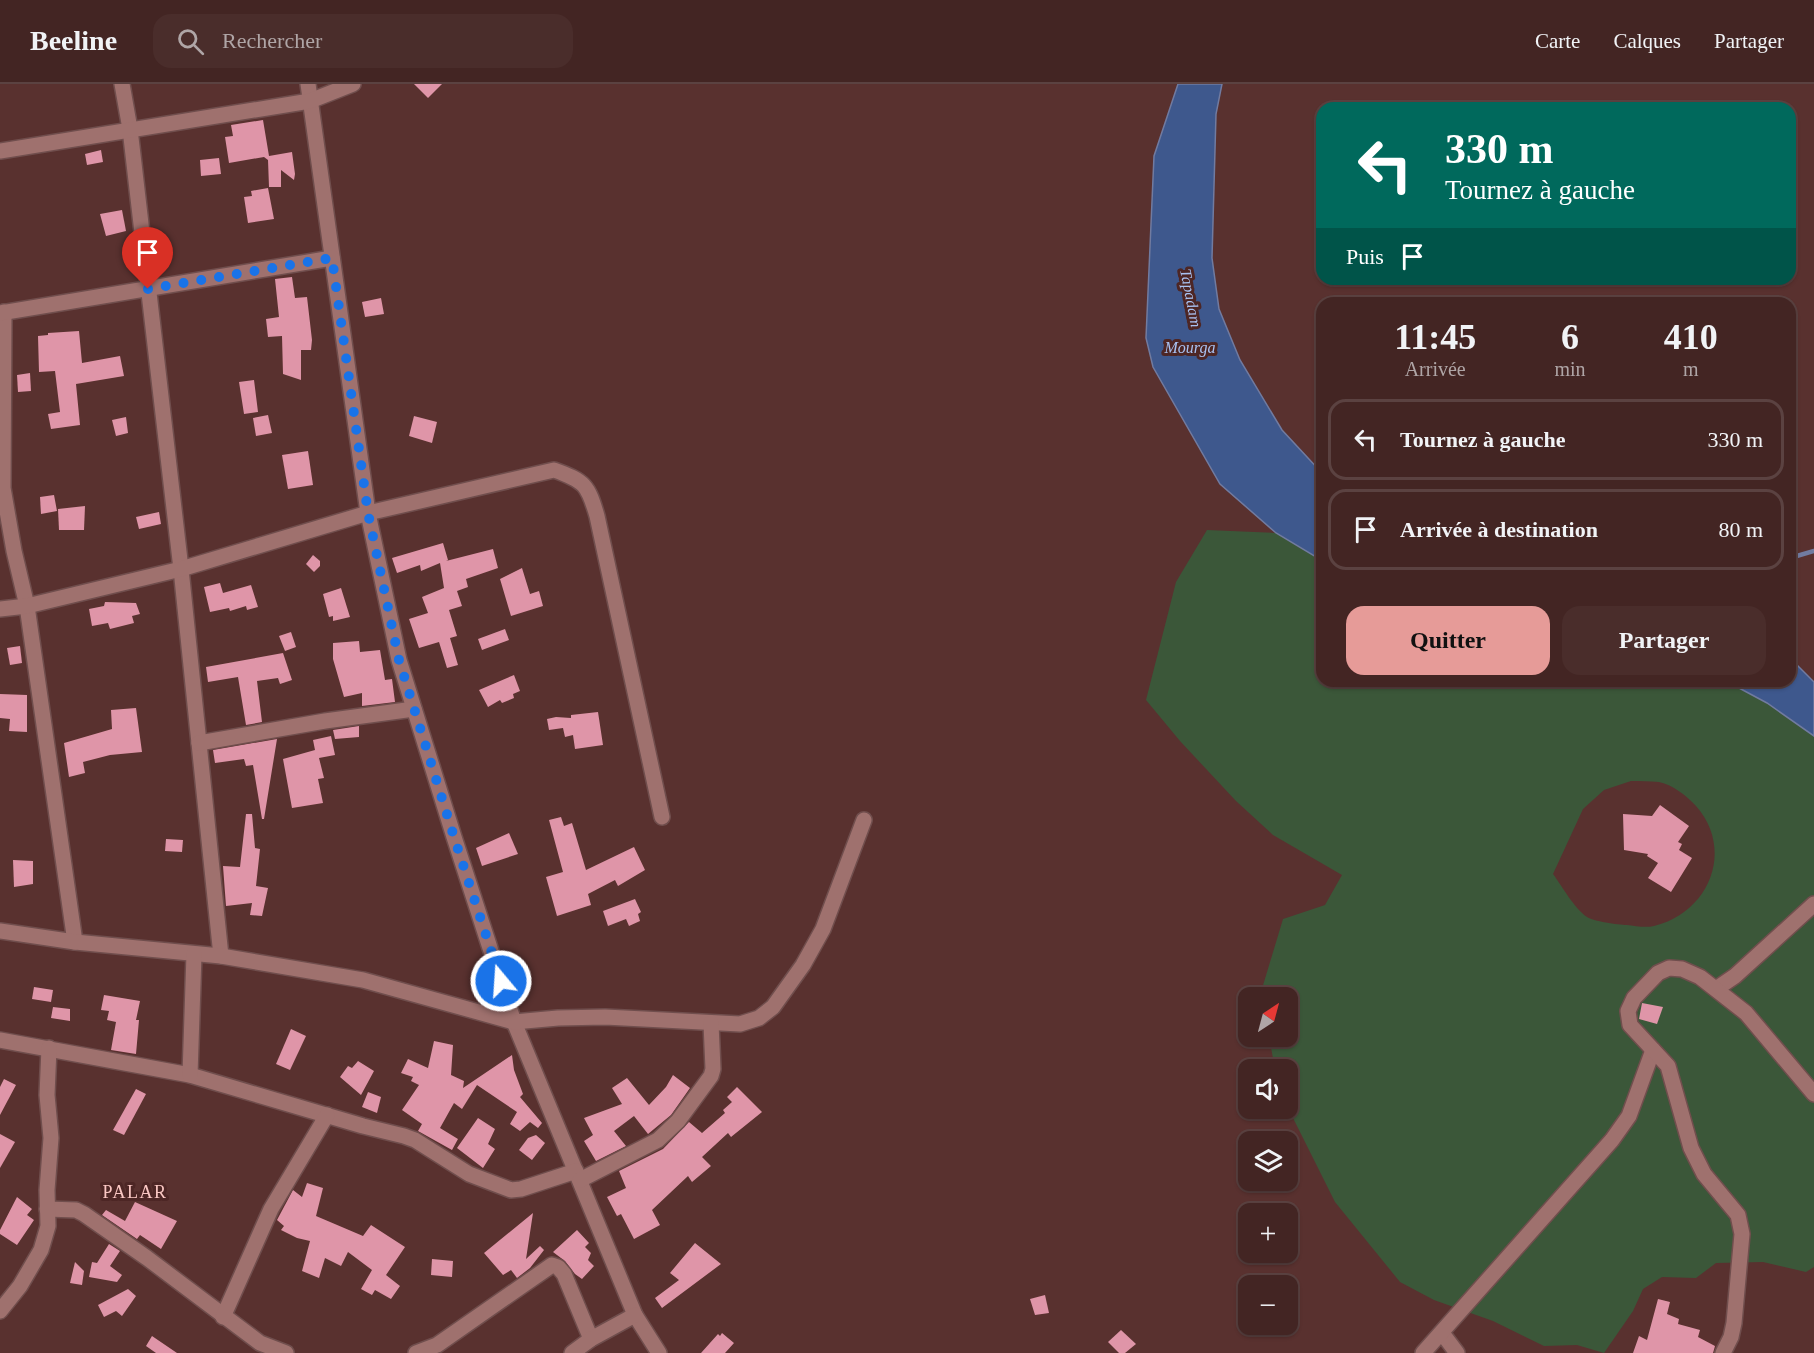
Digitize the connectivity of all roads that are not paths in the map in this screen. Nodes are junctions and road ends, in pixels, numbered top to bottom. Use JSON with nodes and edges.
{"nodes":[{"id":1,"x":122,"y":84,"type":"edge"},
{"id":2,"x":308,"y":84,"type":"edge"},
{"id":3,"x":353,"y":84,"type":"edge"},
{"id":4,"x":310,"y":101,"type":"junction"},
{"id":5,"x":130,"y":129,"type":"junction"},
{"id":6,"x":0,"y":151,"type":"edge"},
{"id":7,"x":332,"y":258,"type":"junction"},
{"id":8,"x":148,"y":289,"type":"junction"},
{"id":9,"x":2,"y":312,"type":"edge"},
{"id":10,"x":368,"y":513,"type":"junction"},
{"id":11,"x":181,"y":569,"type":"junction"},
{"id":12,"x":27,"y":606,"type":"junction"},
{"id":13,"x":0,"y":609,"type":"edge"},
{"id":14,"x":414,"y":709,"type":"junction"},
{"id":15,"x":199,"y":742,"type":"junction"},
{"id":16,"x":662,"y":817,"type":"dead end"},
{"id":17,"x":864,"y":820,"type":"dead end"},
{"id":18,"x":1814,"y":904,"type":"edge"},
{"id":19,"x":0,"y":931,"type":"edge"},
{"id":20,"x":75,"y":942,"type":"junction"},
{"id":21,"x":194,"y":954,"type":"junction"},
{"id":22,"x":221,"y":956,"type":"junction"},
{"id":23,"x":1716,"y":989,"type":"junction"},
{"id":24,"x":514,"y":1022,"type":"junction"},
{"id":25,"x":711,"y":1023,"type":"junction"},
{"id":26,"x":0,"y":1040,"type":"edge"},
{"id":27,"x":49,"y":1048,"type":"junction"},
{"id":28,"x":1653,"y":1050,"type":"junction"},
{"id":29,"x":190,"y":1075,"type":"junction"},
{"id":30,"x":1814,"y":1094,"type":"edge"},
{"id":31,"x":327,"y":1115,"type":"junction"},
{"id":32,"x":578,"y":1175,"type":"junction"},
{"id":33,"x":47,"y":1209,"type":"junction"},
{"id":34,"x":0,"y":1311,"type":"edge"},
{"id":35,"x":635,"y":1315,"type":"junction"},
{"id":36,"x":224,"y":1317,"type":"junction"},
{"id":37,"x":1442,"y":1333,"type":"junction"},
{"id":38,"x":591,"y":1339,"type":"junction"},
{"id":39,"x":286,"y":1353,"type":"edge"},
{"id":40,"x":416,"y":1353,"type":"edge"},
{"id":41,"x":572,"y":1353,"type":"edge"},
{"id":42,"x":659,"y":1353,"type":"edge"},
{"id":43,"x":1423,"y":1353,"type":"edge"},
{"id":44,"x":1457,"y":1353,"type":"edge"},
{"id":45,"x":1723,"y":1353,"type":"edge"}],
"edges":[{"from":1,"to":5,"type":"street"},
{"from":2,"to":4,"type":"street"},
{"from":3,"to":4,"type":"street"},
{"from":4,"to":5,"type":"street"},
{"from":4,"to":7,"type":"street"},
{"from":5,"to":6,"type":"street"},
{"from":5,"to":8,"type":"street"},
{"from":7,"to":8,"type":"street"},
{"from":7,"to":10,"type":"street"},
{"from":8,"to":9,"type":"street"},
{"from":8,"to":11,"type":"street"},
{"from":9,"to":12,"type":"street"},
{"from":10,"to":11,"type":"street"},
{"from":10,"to":14,"type":"street"},
{"from":10,"to":16,"type":"street"},
{"from":11,"to":12,"type":"street"},
{"from":11,"to":15,"type":"street"},
{"from":12,"to":13,"type":"street"},
{"from":12,"to":20,"type":"street"},
{"from":14,"to":15,"type":"street"},
{"from":14,"to":24,"type":"street"},
{"from":15,"to":22,"type":"street"},
{"from":17,"to":25,"type":"street"},
{"from":18,"to":23,"type":"street"},
{"from":19,"to":20,"type":"street"},
{"from":20,"to":21,"type":"street"},
{"from":21,"to":22,"type":"street"},
{"from":21,"to":29,"type":"street"},
{"from":22,"to":24,"type":"street"},
{"from":23,"to":28,"type":"street"},
{"from":23,"to":30,"type":"street"},
{"from":24,"to":25,"type":"street"},
{"from":24,"to":32,"type":"street"},
{"from":25,"to":32,"type":"street"},
{"from":26,"to":27,"type":"street"},
{"from":27,"to":29,"type":"street"},
{"from":27,"to":33,"type":"street"},
{"from":28,"to":37,"type":"street"},
{"from":28,"to":45,"type":"street"},
{"from":29,"to":31,"type":"street"},
{"from":31,"to":32,"type":"street"},
{"from":31,"to":36,"type":"street"},
{"from":32,"to":35,"type":"street"},
{"from":33,"to":34,"type":"street"},
{"from":33,"to":36,"type":"street"},
{"from":35,"to":38,"type":"street"},
{"from":35,"to":42,"type":"street"},
{"from":36,"to":39,"type":"street"},
{"from":37,"to":43,"type":"street"},
{"from":37,"to":44,"type":"street"},
{"from":38,"to":40,"type":"street"},
{"from":38,"to":41,"type":"street"}]}
